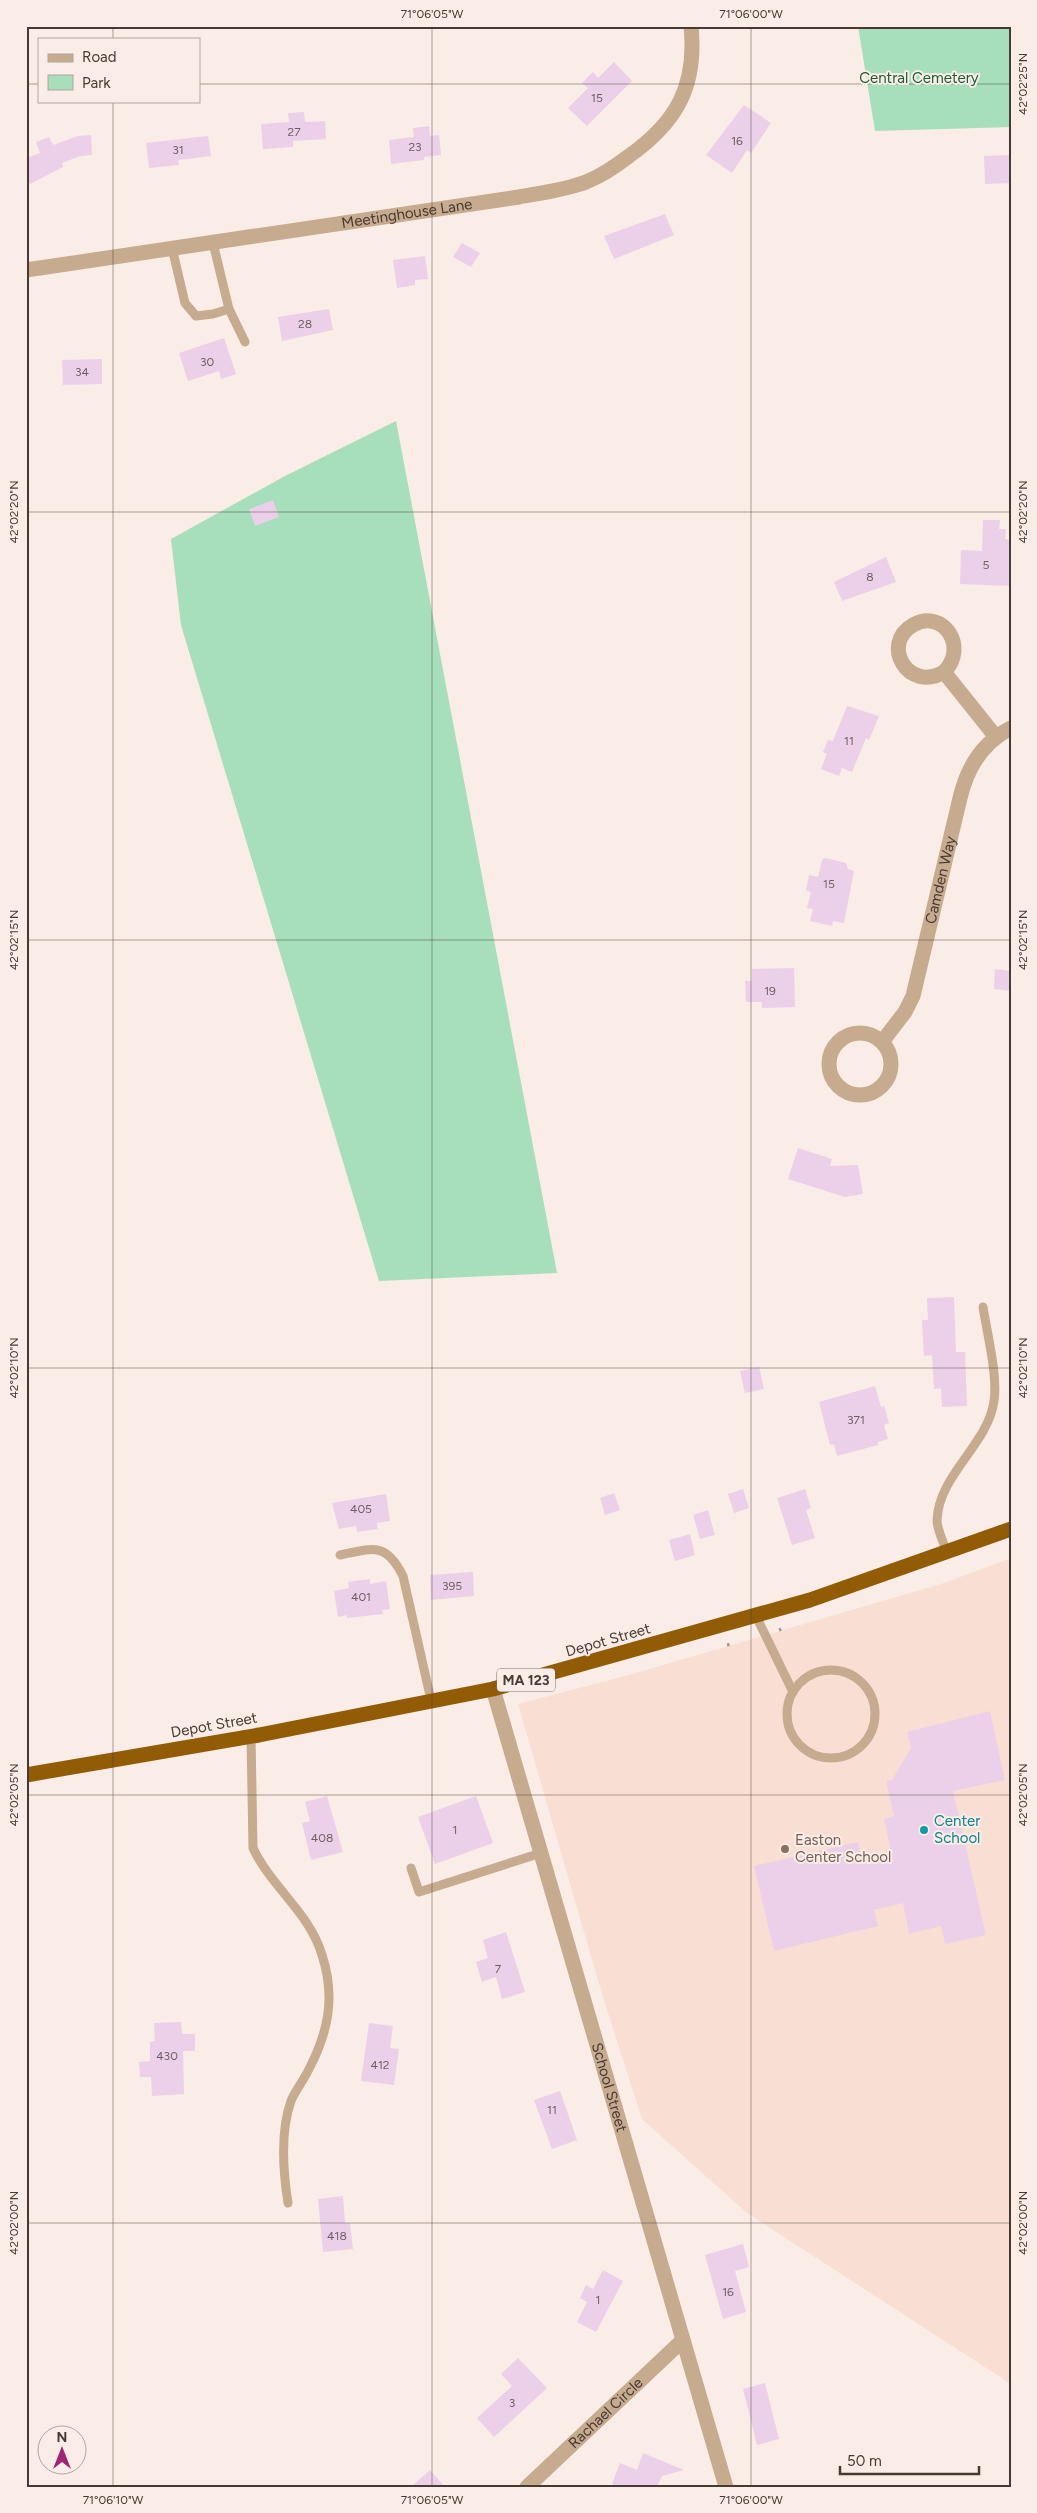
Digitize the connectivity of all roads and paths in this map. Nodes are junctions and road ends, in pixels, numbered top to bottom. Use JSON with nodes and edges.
{"nodes":[{"id":1,"x":691,"y":26,"type":"edge"},
{"id":2,"x":212,"y":243,"type":"junction"},
{"id":3,"x":172,"y":248,"type":"junction"},
{"id":4,"x":26,"y":270,"type":"edge"},
{"id":5,"x":229,"y":309,"type":"junction"},
{"id":6,"x":245,"y":342,"type":"dead end"},
{"id":7,"x":944,"y":672,"type":"dead end"},
{"id":8,"x":1011,"y":728,"type":"edge"},
{"id":9,"x":996,"y":737,"type":"junction"},
{"id":10,"x":882,"y":1042,"type":"junction"},
{"id":11,"x":983,"y":1306,"type":"dead end"},
{"id":12,"x":1011,"y":1529,"type":"edge"},
{"id":13,"x":947,"y":1553,"type":"junction"},
{"id":14,"x":340,"y":1555,"type":"dead end"},
{"id":15,"x":756,"y":1616,"type":"junction"},
{"id":16,"x":784,"y":1628,"type":"dead end"},
{"id":17,"x":779,"y":1630,"type":"dead end"},
{"id":18,"x":732,"y":1644,"type":"dead end"},
{"id":19,"x":727,"y":1646,"type":"dead end"},
{"id":20,"x":493,"y":1689,"type":"junction"},
{"id":21,"x":793,"y":1692,"type":"junction"},
{"id":22,"x":431,"y":1700,"type":"junction"},
{"id":23,"x":251,"y":1736,"type":"junction"},
{"id":24,"x":26,"y":1774,"type":"edge"},
{"id":25,"x":540,"y":1852,"type":"junction"},
{"id":26,"x":411,"y":1868,"type":"dead end"},
{"id":27,"x":288,"y":2203,"type":"dead end"},
{"id":28,"x":683,"y":2340,"type":"junction"},
{"id":29,"x":527,"y":2487,"type":"edge"},
{"id":30,"x":726,"y":2487,"type":"edge"}],
"edges":[{"from":1,"to":2,"type":"street","name":"Meetinghouse Lane"},
{"from":2,"to":3,"type":"street","name":"Meetinghouse Lane"},
{"from":2,"to":5,"type":"lane"},
{"from":3,"to":4,"type":"street","name":"Meetinghouse Lane"},
{"from":3,"to":5,"type":"lane"},
{"from":5,"to":6,"type":"lane"},
{"from":7,"to":9,"type":"street"},
{"from":8,"to":9,"type":"street","name":"Camden Way"},
{"from":9,"to":10,"type":"street","name":"Camden Way"},
{"from":10,"to":10,"type":"street"},
{"from":11,"to":13,"type":"lane"},
{"from":12,"to":13,"type":"highway","name":"Depot Street","number":"MA 123"},
{"from":13,"to":15,"type":"highway","name":"Depot Street","number":"MA 123"},
{"from":14,"to":22,"type":"lane"},
{"from":15,"to":20,"type":"highway","name":"Depot Street","number":"MA 123"},
{"from":15,"to":21,"type":"lane"},
{"from":16,"to":17,"type":"path"},
{"from":18,"to":19,"type":"path"},
{"from":20,"to":22,"type":"highway","name":"Depot Street","number":"MA 123"},
{"from":20,"to":25,"type":"street","name":"School Street"},
{"from":21,"to":21,"type":"lane"},
{"from":22,"to":23,"type":"highway","name":"Depot Street","number":"MA 123"},
{"from":23,"to":24,"type":"highway","name":"Depot Street","number":"MA 123"},
{"from":23,"to":27,"type":"lane"},
{"from":25,"to":26,"type":"lane"},
{"from":25,"to":28,"type":"street","name":"School Street"},
{"from":28,"to":29,"type":"street","name":"Rachael Circle"},
{"from":28,"to":30,"type":"street","name":"School Street"}]}
